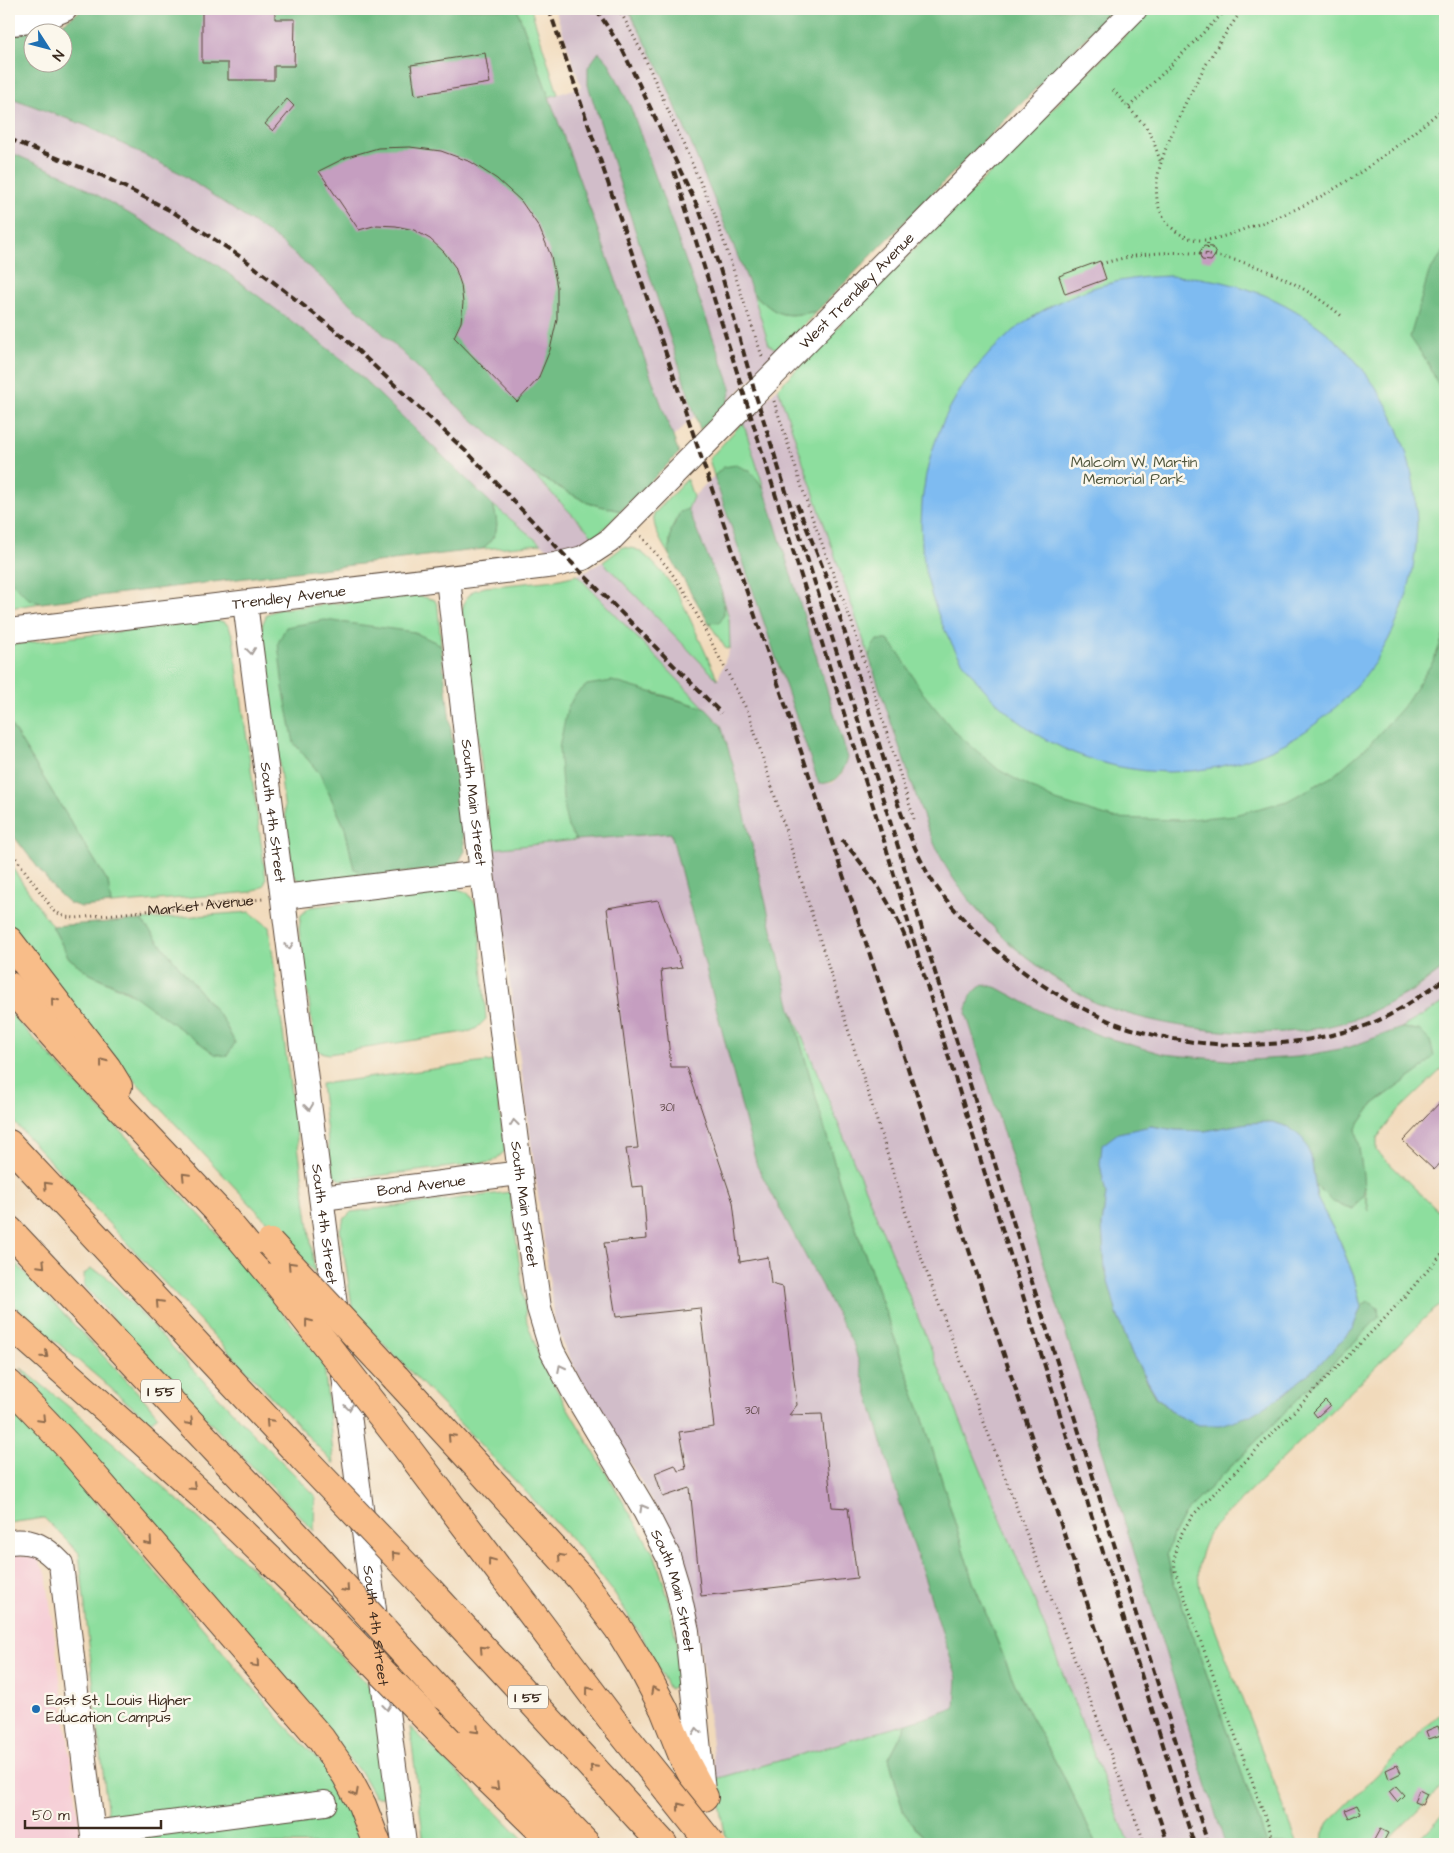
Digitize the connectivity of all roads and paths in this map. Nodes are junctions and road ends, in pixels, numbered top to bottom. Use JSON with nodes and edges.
{"nodes":[{"id":1,"x":65,"y":9,"type":"edge"},
{"id":2,"x":619,"y":9,"type":"edge"},
{"id":3,"x":1136,"y":9,"type":"edge"},
{"id":4,"x":1227,"y":9,"type":"edge"},
{"id":5,"x":1244,"y":9,"type":"edge"},
{"id":6,"x":9,"y":23,"type":"edge"},
{"id":7,"x":1113,"y":90,"type":"dead end"},
{"id":8,"x":1129,"y":107,"type":"junction"},
{"id":9,"x":1445,"y":107,"type":"edge"},
{"id":10,"x":1161,"y":163,"type":"junction"},
{"id":11,"x":1208,"y":240,"type":"junction"},
{"id":12,"x":1207,"y":254,"type":"junction"},
{"id":13,"x":1101,"y":264,"type":"dead end"},
{"id":14,"x":1343,"y":317,"type":"dead end"},
{"id":15,"x":768,"y":380,"type":"junction"},
{"id":16,"x":628,"y":521,"type":"junction"},
{"id":17,"x":571,"y":562,"type":"joint"},
{"id":18,"x":448,"y":579,"type":"junction"},
{"id":19,"x":244,"y":603,"type":"junction"},
{"id":20,"x":9,"y":632,"type":"edge"},
{"id":21,"x":915,"y":822,"type":"dead end"},
{"id":22,"x":10,"y":850,"type":"edge"},
{"id":23,"x":482,"y":873,"type":"junction"},
{"id":24,"x":283,"y":897,"type":"junction"},
{"id":25,"x":9,"y":941,"type":"edge"},
{"id":26,"x":9,"y":986,"type":"edge"},
{"id":27,"x":77,"y":1047,"type":"junction"},
{"id":28,"x":9,"y":1144,"type":"edge"},
{"id":29,"x":520,"y":1173,"type":"junction"},
{"id":30,"x":322,"y":1198,"type":"junction"},
{"id":31,"x":218,"y":1211,"type":"junction"},
{"id":32,"x":9,"y":1230,"type":"edge"},
{"id":33,"x":1445,"y":1251,"type":"edge"},
{"id":34,"x":9,"y":1323,"type":"edge"},
{"id":35,"x":9,"y":1384,"type":"edge"},
{"id":36,"x":9,"y":1542,"type":"edge"},
{"id":37,"x":704,"y":1797,"type":"joint"},
{"id":38,"x":325,"y":1803,"type":"dead end"},
{"id":39,"x":93,"y":1839,"type":"edge"},
{"id":40,"x":377,"y":1844,"type":"edge"},
{"id":41,"x":404,"y":1844,"type":"edge"},
{"id":42,"x":555,"y":1844,"type":"edge"},
{"id":43,"x":586,"y":1844,"type":"edge"},
{"id":44,"x":663,"y":1844,"type":"edge"},
{"id":45,"x":711,"y":1844,"type":"edge"},
{"id":46,"x":1145,"y":1844,"type":"edge"},
{"id":47,"x":1275,"y":1844,"type":"edge"}],
"edges":[{"from":1,"to":6,"type":"street"},
{"from":2,"to":15,"type":"path"},
{"from":3,"to":15,"type":"street","name":"West Trendley Avenue"},
{"from":4,"to":8,"type":"path"},
{"from":5,"to":10,"type":"path"},
{"from":7,"to":8,"type":"path"},
{"from":8,"to":10,"type":"path"},
{"from":9,"to":11,"type":"path"},
{"from":10,"to":11,"type":"path"},
{"from":11,"to":12,"type":"path"},
{"from":12,"to":13,"type":"path"},
{"from":12,"to":14,"type":"path"},
{"from":15,"to":16,"type":"street","name":"West Trendley Avenue"},
{"from":15,"to":21,"type":"path"},
{"from":16,"to":17,"type":"street","name":"West Trendley Avenue"},
{"from":16,"to":46,"type":"path"},
{"from":17,"to":18,"type":"street","name":"Trendley Avenue"},
{"from":18,"to":19,"type":"street","name":"Trendley Avenue"},
{"from":18,"to":23,"type":"street","name":"South Main Street"},
{"from":19,"to":20,"type":"street","name":"Trendley Avenue"},
{"from":19,"to":24,"type":"street","name":"South 4th Street","one_way":true},
{"from":22,"to":24,"type":"path","name":"Market Avenue"},
{"from":23,"to":24,"type":"street"},
{"from":29,"to":23,"type":"street","name":"South Main Street","one_way":true},
{"from":24,"to":30,"type":"street","name":"South 4th Street","one_way":true},
{"from":27,"to":25,"type":"highway","one_way":true},
{"from":26,"to":27,"type":"highway"},
{"from":31,"to":27,"type":"highway","one_way":true},
{"from":44,"to":28,"type":"highway","number":"I 55","one_way":true,"bridge":true},
{"from":29,"to":30,"type":"street","name":"Bond Avenue"},
{"from":37,"to":29,"type":"street","name":"South Main Street","one_way":true},
{"from":30,"to":41,"type":"street","name":"South 4th Street","one_way":true},
{"from":37,"to":31,"type":"highway","one_way":true,"bridge":true},
{"from":45,"to":31,"type":"highway","one_way":true,"bridge":true},
{"from":32,"to":43,"type":"highway","number":"I 55","one_way":true,"bridge":true},
{"from":33,"to":47,"type":"path"},
{"from":34,"to":42,"type":"highway","one_way":true,"bridge":true},
{"from":35,"to":40,"type":"highway","one_way":true},
{"from":36,"to":39,"type":"street"},
{"from":38,"to":39,"type":"street"}]}
